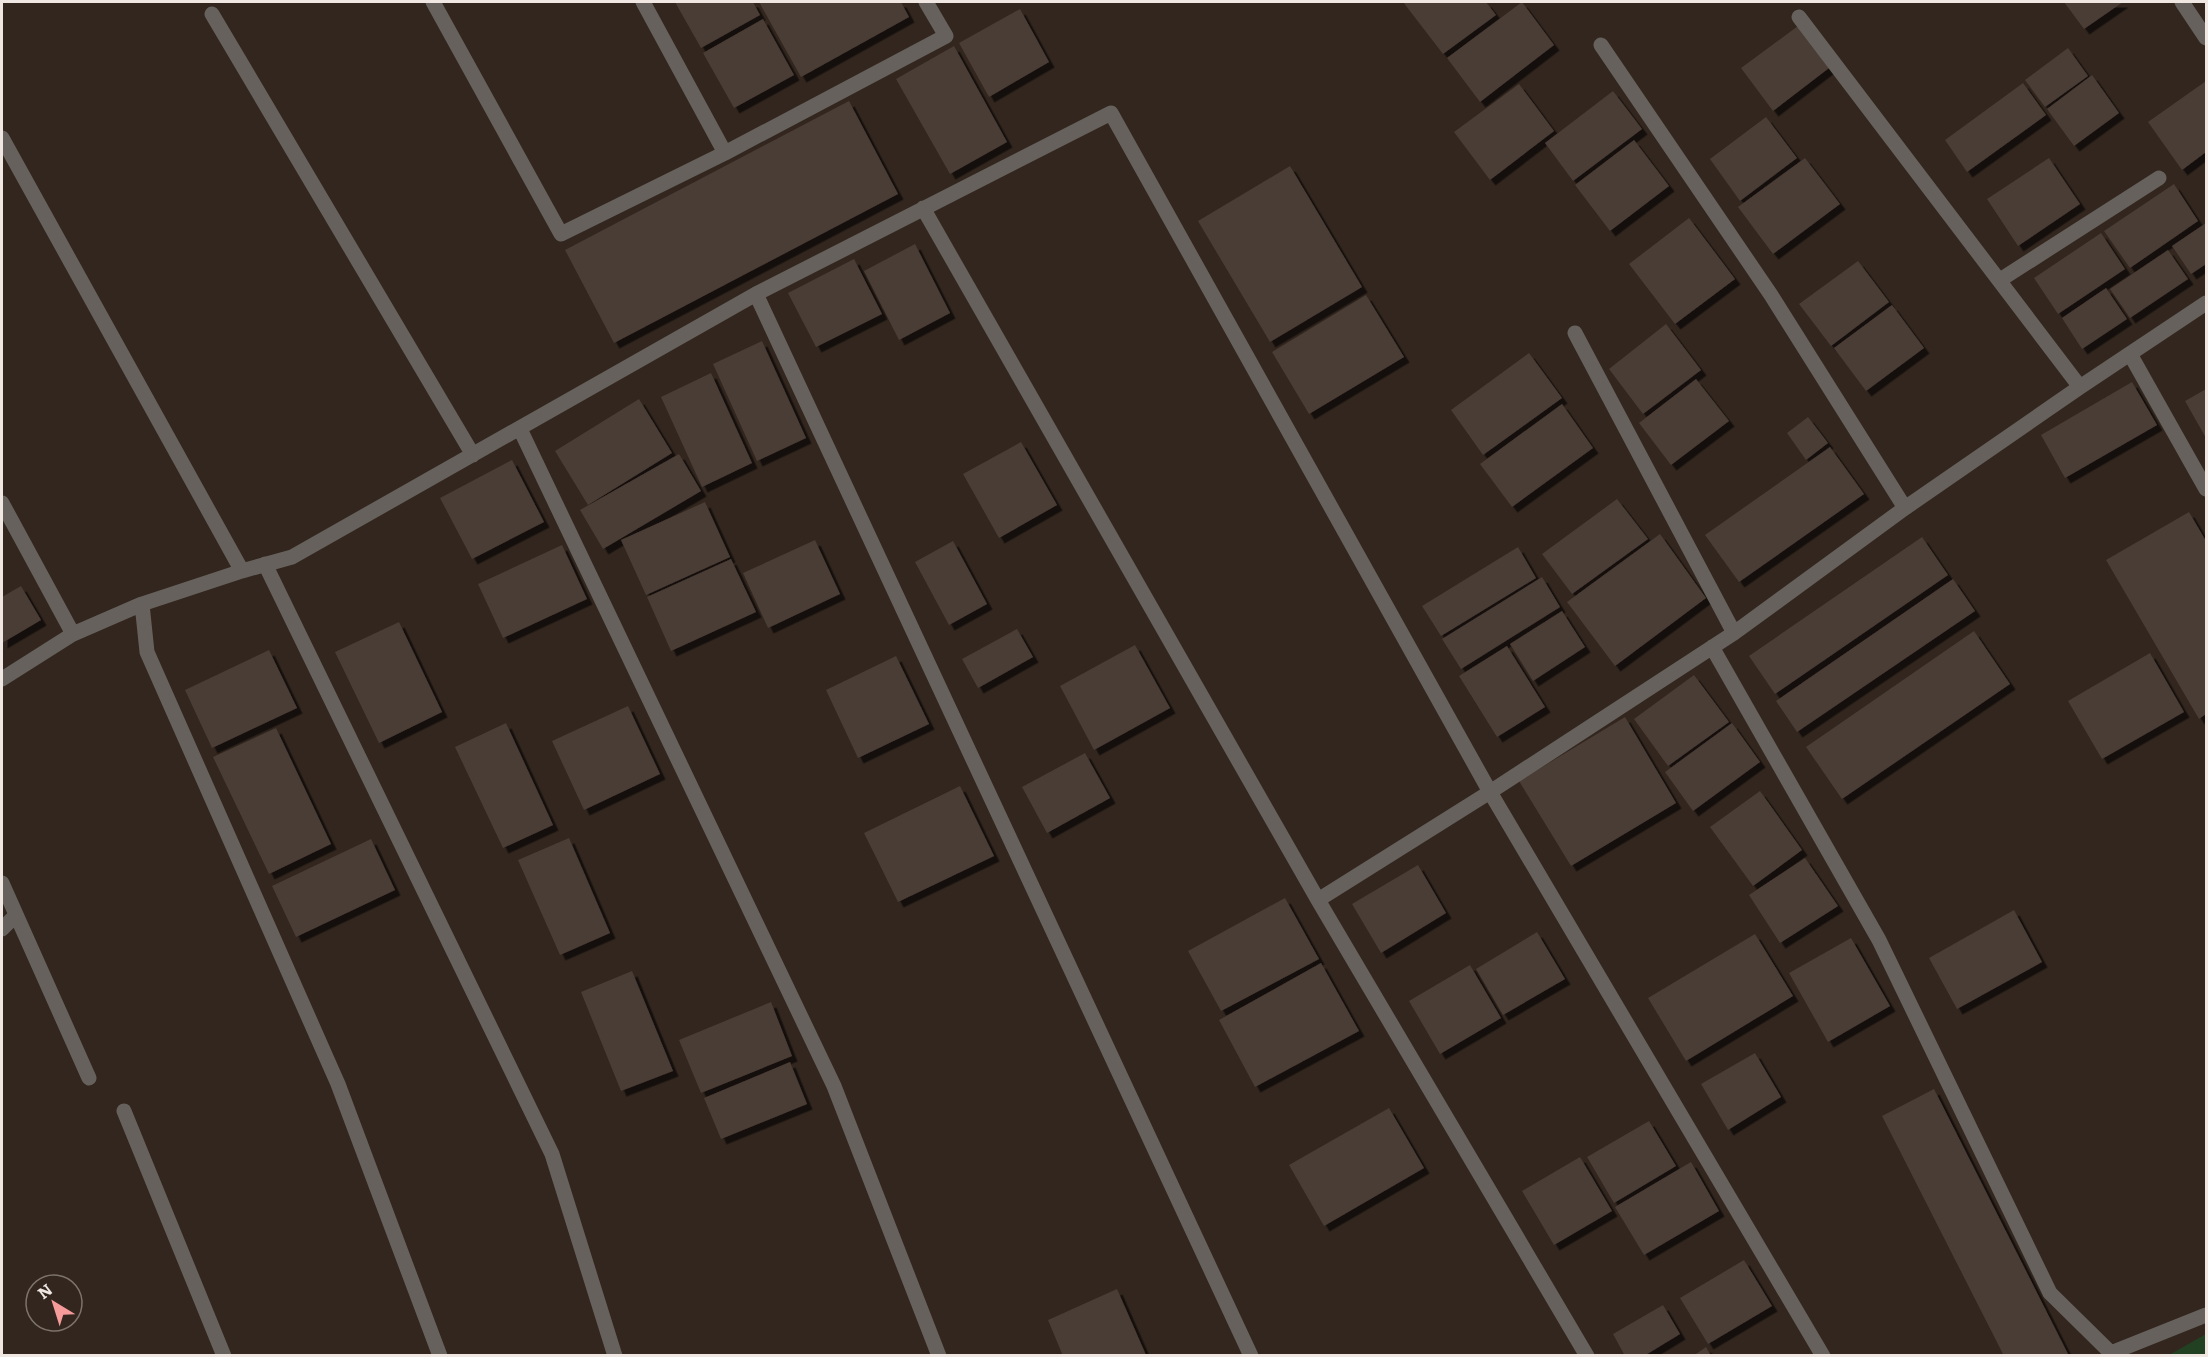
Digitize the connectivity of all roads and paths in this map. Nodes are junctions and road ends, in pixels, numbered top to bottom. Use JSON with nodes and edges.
{"nodes":[{"id":1,"x":433,"y":2,"type":"edge"},
{"id":2,"x":643,"y":2,"type":"edge"},
{"id":3,"x":926,"y":2,"type":"edge"},
{"id":4,"x":2182,"y":2,"type":"edge"},
{"id":5,"x":212,"y":14,"type":"dead end"},
{"id":6,"x":1799,"y":17,"type":"dead end"},
{"id":7,"x":2206,"y":38,"type":"edge"},
{"id":8,"x":1601,"y":45,"type":"dead end"},
{"id":9,"x":2,"y":138,"type":"edge"},
{"id":10,"x":725,"y":153,"type":"junction"},
{"id":11,"x":2159,"y":178,"type":"dead end"},
{"id":12,"x":923,"y":208,"type":"junction"},
{"id":13,"x":2000,"y":280,"type":"junction"},
{"id":14,"x":756,"y":294,"type":"junction"},
{"id":15,"x":2206,"y":303,"type":"edge"},
{"id":16,"x":1575,"y":333,"type":"dead end"},
{"id":17,"x":2130,"y":354,"type":"junction"},
{"id":18,"x":2080,"y":387,"type":"junction"},
{"id":19,"x":520,"y":429,"type":"junction"},
{"id":20,"x":473,"y":455,"type":"junction"},
{"id":21,"x":2206,"y":489,"type":"edge"},
{"id":22,"x":2,"y":503,"type":"edge"},
{"id":23,"x":1905,"y":508,"type":"junction"},
{"id":24,"x":265,"y":564,"type":"junction"},
{"id":25,"x":242,"y":571,"type":"junction"},
{"id":26,"x":142,"y":604,"type":"junction"},
{"id":27,"x":1734,"y":633,"type":"junction"},
{"id":28,"x":73,"y":634,"type":"junction"},
{"id":29,"x":1713,"y":647,"type":"junction"},
{"id":30,"x":2,"y":678,"type":"edge"},
{"id":31,"x":1490,"y":792,"type":"junction"},
{"id":32,"x":2,"y":883,"type":"edge"},
{"id":33,"x":1318,"y":900,"type":"junction"},
{"id":34,"x":16,"y":915,"type":"junction"},
{"id":35,"x":2,"y":929,"type":"edge"},
{"id":36,"x":89,"y":1078,"type":"dead end"},
{"id":37,"x":124,"y":1111,"type":"dead end"},
{"id":38,"x":2206,"y":1315,"type":"edge"},
{"id":39,"x":224,"y":1356,"type":"edge"},
{"id":40,"x":440,"y":1356,"type":"edge"},
{"id":41,"x":615,"y":1356,"type":"edge"},
{"id":42,"x":939,"y":1356,"type":"edge"},
{"id":43,"x":1251,"y":1356,"type":"edge"},
{"id":44,"x":1587,"y":1356,"type":"edge"},
{"id":45,"x":1823,"y":1356,"type":"edge"}],
"edges":[{"from":1,"to":10,"type":"street"},
{"from":2,"to":10,"type":"street"},
{"from":3,"to":10,"type":"street"},
{"from":4,"to":7,"type":"street"},
{"from":5,"to":20,"type":"street"},
{"from":6,"to":13,"type":"street"},
{"from":8,"to":23,"type":"street"},
{"from":9,"to":25,"type":"street"},
{"from":11,"to":13,"type":"street"},
{"from":12,"to":14,"type":"street"},
{"from":12,"to":31,"type":"street"},
{"from":12,"to":33,"type":"street"},
{"from":13,"to":18,"type":"street"},
{"from":14,"to":19,"type":"street"},
{"from":14,"to":43,"type":"street"},
{"from":15,"to":17,"type":"street"},
{"from":16,"to":27,"type":"street"},
{"from":17,"to":18,"type":"street"},
{"from":17,"to":21,"type":"street"},
{"from":18,"to":23,"type":"street"},
{"from":19,"to":20,"type":"street"},
{"from":19,"to":42,"type":"street"},
{"from":20,"to":24,"type":"street"},
{"from":22,"to":28,"type":"street"},
{"from":23,"to":27,"type":"street"},
{"from":24,"to":25,"type":"street"},
{"from":24,"to":41,"type":"street"},
{"from":25,"to":26,"type":"street"},
{"from":26,"to":28,"type":"street"},
{"from":26,"to":40,"type":"street"},
{"from":27,"to":29,"type":"street"},
{"from":28,"to":30,"type":"street"},
{"from":29,"to":31,"type":"street"},
{"from":29,"to":38,"type":"street"},
{"from":31,"to":33,"type":"street"},
{"from":31,"to":45,"type":"street"},
{"from":32,"to":34,"type":"street"},
{"from":33,"to":44,"type":"street"},
{"from":34,"to":35,"type":"street"},
{"from":34,"to":36,"type":"street"},
{"from":37,"to":39,"type":"street"}]}
